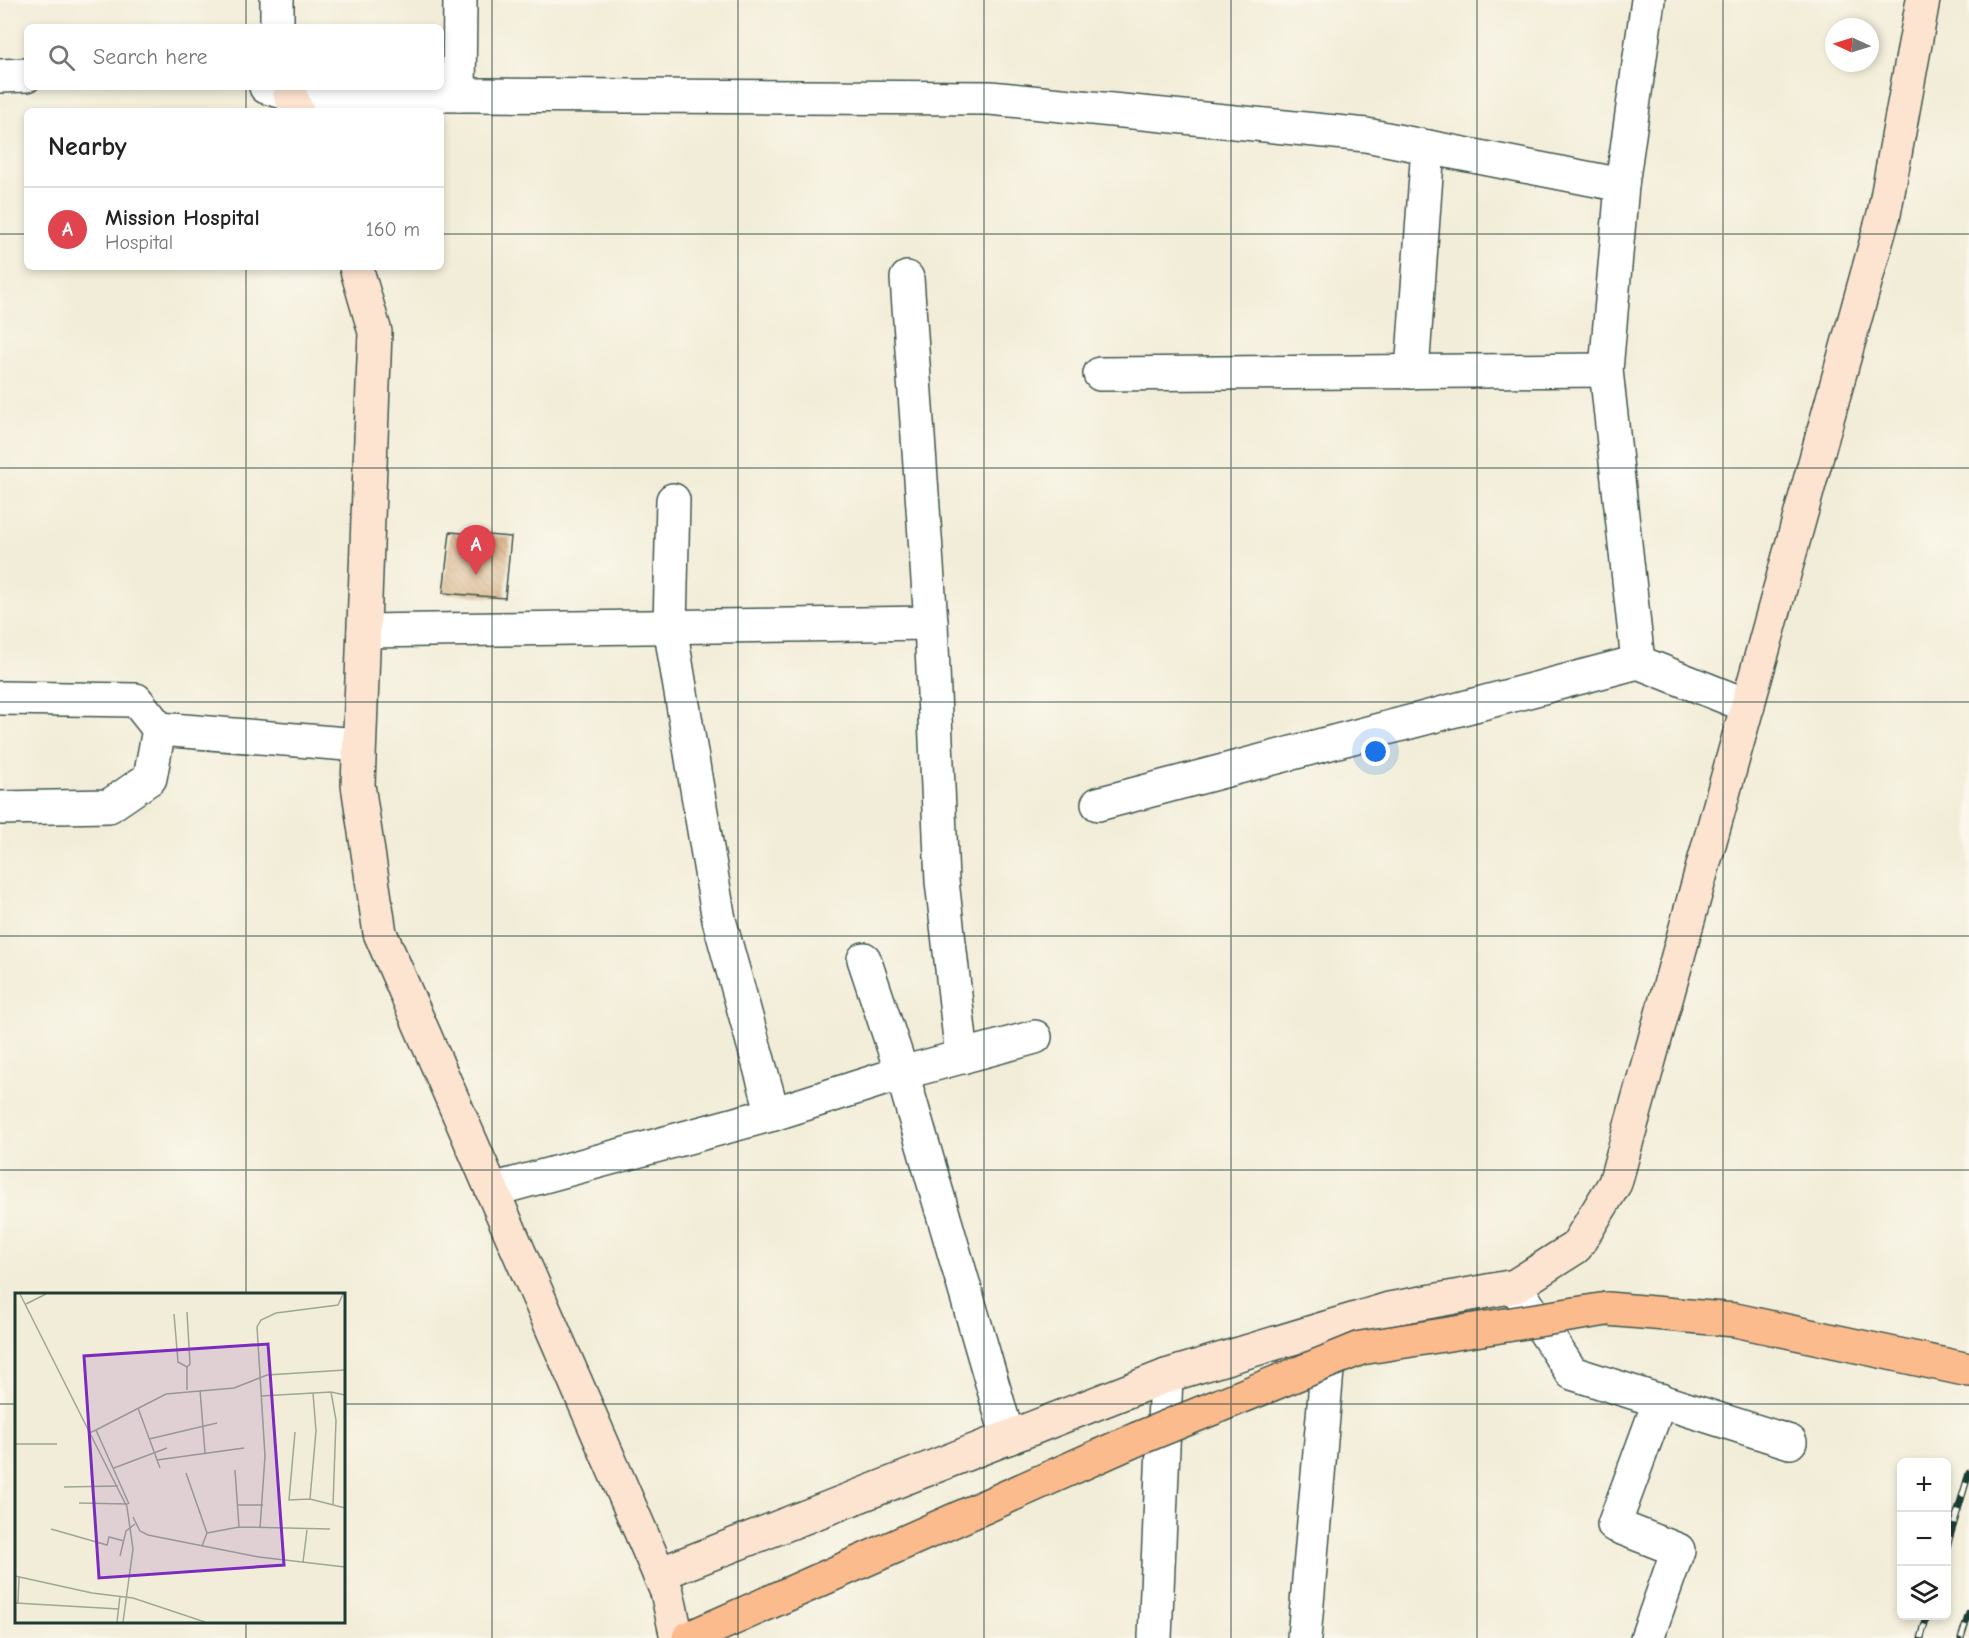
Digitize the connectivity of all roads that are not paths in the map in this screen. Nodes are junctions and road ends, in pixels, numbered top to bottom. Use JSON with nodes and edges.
{"nodes":[{"id":1,"x":277,"y":0,"type":"edge"},
{"id":2,"x":460,"y":0,"type":"edge"},
{"id":3,"x":1648,"y":0,"type":"edge"},
{"id":4,"x":1923,"y":0,"type":"edge"},
{"id":5,"x":277,"y":24,"type":"edge"},
{"id":6,"x":24,"y":75,"type":"edge"},
{"id":7,"x":0,"y":76,"type":"edge"},
{"id":8,"x":285,"y":95,"type":"edge"},
{"id":9,"x":459,"y":95,"type":"junction"},
{"id":10,"x":1428,"y":147,"type":"junction"},
{"id":11,"x":1622,"y":184,"type":"junction"},
{"id":12,"x":357,"y":270,"type":"edge"},
{"id":13,"x":907,"y":278,"type":"dead end"},
{"id":14,"x":1606,"y":370,"type":"junction"},
{"id":15,"x":1412,"y":372,"type":"junction"},
{"id":16,"x":1100,"y":374,"type":"dead end"},
{"id":17,"x":673,"y":500,"type":"dead end"},
{"id":18,"x":931,"y":623,"type":"junction"},
{"id":19,"x":670,"y":627,"type":"junction"},
{"id":20,"x":364,"y":631,"type":"junction"},
{"id":21,"x":1638,"y":662,"type":"junction"},
{"id":22,"x":0,"y":698,"type":"edge"},
{"id":23,"x":1748,"y":706,"type":"junction"},
{"id":24,"x":159,"y":729,"type":"junction"},
{"id":25,"x":359,"y":745,"type":"junction"},
{"id":26,"x":1098,"y":804,"type":"dead end"},
{"id":27,"x":0,"y":808,"type":"edge"},
{"id":28,"x":864,"y":959,"type":"dead end"},
{"id":29,"x":1035,"y":1037,"type":"dead end"},
{"id":30,"x":962,"y":1057,"type":"junction"},
{"id":31,"x":902,"y":1073,"type":"junction"},
{"id":32,"x":773,"y":1114,"type":"junction"},
{"id":33,"x":492,"y":1190,"type":"junction"},
{"id":34,"x":1515,"y":1286,"type":"junction"},
{"id":35,"x":1331,"y":1327,"type":"junction"},
{"id":36,"x":1969,"y":1370,"type":"edge"},
{"id":37,"x":1166,"y":1376,"type":"junction"},
{"id":38,"x":1660,"y":1400,"type":"junction"},
{"id":39,"x":1008,"y":1438,"type":"junction"},
{"id":40,"x":1790,"y":1442,"type":"dead end"},
{"id":41,"x":658,"y":1574,"type":"junction"},
{"id":42,"x":677,"y":1638,"type":"edge"},
{"id":43,"x":689,"y":1638,"type":"edge"},
{"id":44,"x":1155,"y":1638,"type":"edge"},
{"id":45,"x":1304,"y":1638,"type":"edge"},
{"id":46,"x":1647,"y":1638,"type":"edge"}],
"edges":[{"from":1,"to":5,"type":"street"},
{"from":2,"to":9,"type":"street"},
{"from":3,"to":11,"type":"street"},
{"from":4,"to":23,"type":"main road"},
{"from":6,"to":7,"type":"street"},
{"from":8,"to":9,"type":"street"},
{"from":9,"to":10,"type":"street"},
{"from":10,"to":11,"type":"street"},
{"from":10,"to":15,"type":"street"},
{"from":11,"to":14,"type":"street"},
{"from":12,"to":20,"type":"main road"},
{"from":13,"to":18,"type":"street"},
{"from":14,"to":15,"type":"street"},
{"from":14,"to":21,"type":"street"},
{"from":15,"to":16,"type":"street"},
{"from":17,"to":19,"type":"street"},
{"from":18,"to":19,"type":"street"},
{"from":18,"to":30,"type":"street"},
{"from":19,"to":20,"type":"street"},
{"from":19,"to":32,"type":"street"},
{"from":20,"to":25,"type":"main road"},
{"from":21,"to":23,"type":"street"},
{"from":21,"to":26,"type":"street"},
{"from":22,"to":24,"type":"street"},
{"from":23,"to":34,"type":"main road"},
{"from":24,"to":25,"type":"street"},
{"from":24,"to":27,"type":"street"},
{"from":25,"to":33,"type":"main road"},
{"from":28,"to":31,"type":"street"},
{"from":29,"to":30,"type":"street"},
{"from":30,"to":31,"type":"street"},
{"from":31,"to":32,"type":"street"},
{"from":31,"to":39,"type":"street"},
{"from":32,"to":33,"type":"street"},
{"from":33,"to":41,"type":"main road"},
{"from":34,"to":35,"type":"main road"},
{"from":34,"to":38,"type":"street"},
{"from":35,"to":37,"type":"main road"},
{"from":35,"to":45,"type":"street"},
{"from":36,"to":43,"type":"main road","bridge":true},
{"from":37,"to":39,"type":"main road"},
{"from":37,"to":44,"type":"street"},
{"from":38,"to":40,"type":"street"},
{"from":38,"to":46,"type":"street"},
{"from":39,"to":41,"type":"main road"},
{"from":41,"to":42,"type":"main road"}]}
